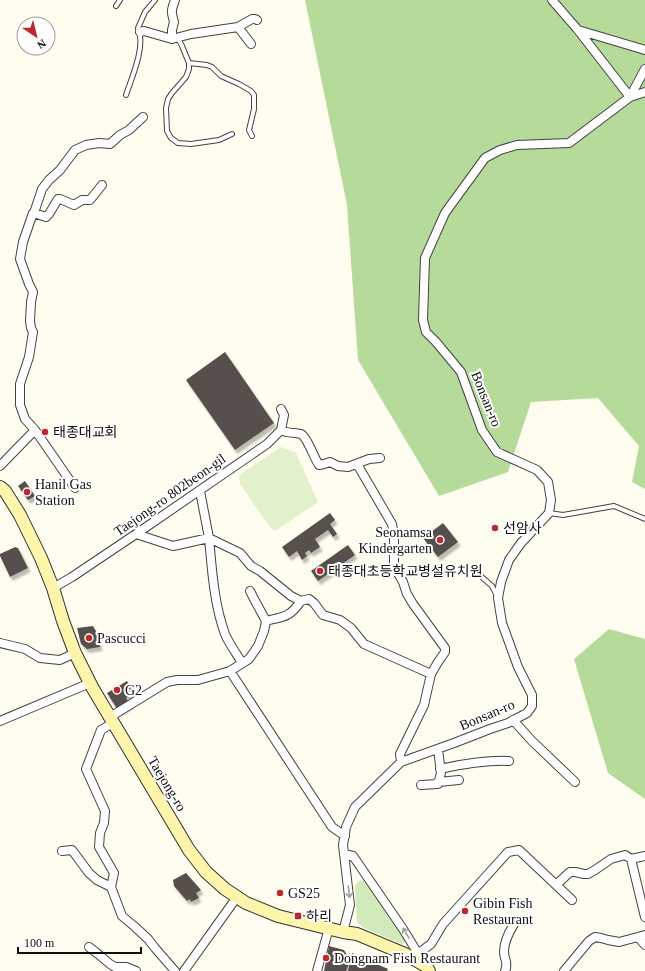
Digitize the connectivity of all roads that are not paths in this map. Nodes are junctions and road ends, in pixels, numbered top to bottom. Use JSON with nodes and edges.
{"nodes":[{"id":1,"x":120,"y":0,"type":"edge"},
{"id":2,"x":155,"y":0,"type":"edge"},
{"id":3,"x":175,"y":0,"type":"edge"},
{"id":4,"x":552,"y":0,"type":"edge"},
{"id":5,"x":116,"y":6,"type":"dead end"},
{"id":6,"x":257,"y":20,"type":"dead end"},
{"id":7,"x":238,"y":27,"type":"junction"},
{"id":8,"x":578,"y":30,"type":"junction"},
{"id":9,"x":140,"y":32,"type":"junction"},
{"id":10,"x":175,"y":38,"type":"junction"},
{"id":11,"x":251,"y":44,"type":"dead end"},
{"id":12,"x":645,"y":50,"type":"edge"},
{"id":13,"x":189,"y":63,"type":"junction"},
{"id":14,"x":645,"y":69,"type":"edge"},
{"id":15,"x":645,"y":92,"type":"edge"},
{"id":16,"x":126,"y":95,"type":"dead end"},
{"id":17,"x":630,"y":98,"type":"junction"},
{"id":18,"x":143,"y":117,"type":"dead end"},
{"id":19,"x":232,"y":134,"type":"dead end"},
{"id":20,"x":252,"y":136,"type":"dead end"},
{"id":21,"x":102,"y":185,"type":"dead end"},
{"id":22,"x":34,"y":213,"type":"junction"},
{"id":23,"x":281,"y":409,"type":"dead end"},
{"id":24,"x":35,"y":430,"type":"junction"},
{"id":25,"x":282,"y":430,"type":"junction"},
{"id":26,"x":380,"y":458,"type":"dead end"},
{"id":27,"x":357,"y":464,"type":"junction"},
{"id":28,"x":0,"y":466,"type":"edge"},
{"id":29,"x":0,"y":486,"type":"edge"},
{"id":30,"x":75,"y":488,"type":"dead end"},
{"id":31,"x":200,"y":490,"type":"junction"},
{"id":32,"x":549,"y":513,"type":"junction"},
{"id":33,"x":645,"y":519,"type":"edge"},
{"id":34,"x":136,"y":534,"type":"junction"},
{"id":35,"x":209,"y":538,"type":"junction"},
{"id":36,"x":475,"y":571,"type":"dead end"},
{"id":37,"x":53,"y":588,"type":"junction"},
{"id":38,"x":250,"y":591,"type":"dead end"},
{"id":39,"x":498,"y":598,"type":"junction"},
{"id":40,"x":305,"y":600,"type":"junction"},
{"id":41,"x":266,"y":621,"type":"junction"},
{"id":42,"x":0,"y":644,"type":"edge"},
{"id":43,"x":74,"y":653,"type":"junction"},
{"id":44,"x":242,"y":663,"type":"junction"},
{"id":45,"x":230,"y":671,"type":"junction"},
{"id":46,"x":431,"y":674,"type":"junction"},
{"id":47,"x":90,"y":683,"type":"junction"},
{"id":48,"x":112,"y":720,"type":"junction"},
{"id":49,"x":513,"y":720,"type":"junction"},
{"id":50,"x":0,"y":721,"type":"edge"},
{"id":51,"x":438,"y":749,"type":"junction"},
{"id":52,"x":509,"y":760,"type":"dead end"},
{"id":53,"x":401,"y":762,"type":"junction"},
{"id":54,"x":440,"y":769,"type":"junction"},
{"id":55,"x":459,"y":780,"type":"dead end"},
{"id":56,"x":438,"y":782,"type":"junction"},
{"id":57,"x":575,"y":782,"type":"dead end"},
{"id":58,"x":421,"y":785,"type":"dead end"},
{"id":59,"x":344,"y":836,"type":"junction"},
{"id":60,"x":62,"y":851,"type":"dead end"},
{"id":61,"x":344,"y":854,"type":"junction"},
{"id":62,"x":645,"y":856,"type":"edge"},
{"id":63,"x":631,"y":859,"type":"junction"},
{"id":64,"x":556,"y":885,"type":"junction"},
{"id":65,"x":111,"y":887,"type":"junction"},
{"id":66,"x":237,"y":897,"type":"junction"},
{"id":67,"x":572,"y":900,"type":"dead end"},
{"id":68,"x":645,"y":916,"type":"edge"},
{"id":69,"x":514,"y":924,"type":"dead end"},
{"id":70,"x":329,"y":928,"type":"junction"},
{"id":71,"x":343,"y":932,"type":"junction"},
{"id":72,"x":642,"y":936,"type":"edge"},
{"id":73,"x":645,"y":945,"type":"edge"},
{"id":74,"x":89,"y":947,"type":"dead end"},
{"id":75,"x":415,"y":955,"type":"junction"},
{"id":76,"x":427,"y":969,"type":"edge"},
{"id":77,"x":136,"y":971,"type":"edge"},
{"id":78,"x":175,"y":971,"type":"edge"},
{"id":79,"x":184,"y":971,"type":"edge"},
{"id":80,"x":317,"y":971,"type":"edge"},
{"id":81,"x":505,"y":971,"type":"edge"},
{"id":82,"x":564,"y":971,"type":"edge"}],
"edges":[{"from":1,"to":5,"type":"lane"},
{"from":2,"to":9,"type":"lane"},
{"from":3,"to":10,"type":"street"},
{"from":4,"to":8,"type":"street"},
{"from":6,"to":7,"type":"street"},
{"from":7,"to":10,"type":"street"},
{"from":7,"to":11,"type":"street"},
{"from":8,"to":12,"type":"street"},
{"from":8,"to":17,"type":"street"},
{"from":9,"to":10,"type":"street"},
{"from":9,"to":16,"type":"lane"},
{"from":10,"to":13,"type":"lane"},
{"from":13,"to":19,"type":"lane"},
{"from":13,"to":20,"type":"lane"},
{"from":14,"to":17,"type":"street"},
{"from":15,"to":17,"type":"street","name":"Bonsan-ro"},
{"from":17,"to":32,"type":"street","name":"Bonsan-ro"},
{"from":18,"to":22,"type":"street"},
{"from":21,"to":22,"type":"street"},
{"from":22,"to":24,"type":"street"},
{"from":23,"to":25,"type":"street"},
{"from":24,"to":28,"type":"street"},
{"from":24,"to":30,"type":"street"},
{"from":25,"to":27,"type":"street"},
{"from":25,"to":31,"type":"street","name":"Taejong-ro 802beon-gil"},
{"from":26,"to":27,"type":"street"},
{"from":27,"to":46,"type":"street"},
{"from":29,"to":37,"type":"main road","name":"Taejong-ro"},
{"from":31,"to":34,"type":"street","name":"Taejong-ro 802beon-gil"},
{"from":31,"to":35,"type":"street"},
{"from":32,"to":33,"type":"lane"},
{"from":32,"to":39,"type":"street","name":"Bonsan-ro"},
{"from":34,"to":35,"type":"street"},
{"from":34,"to":37,"type":"street","name":"Taejong-ro 802beon-gil"},
{"from":35,"to":40,"type":"street"},
{"from":35,"to":44,"type":"street"},
{"from":36,"to":39,"type":"lane"},
{"from":37,"to":43,"type":"main road","name":"Taejong-ro"},
{"from":38,"to":41,"type":"street"},
{"from":39,"to":49,"type":"street","name":"Bonsan-ro"},
{"from":40,"to":41,"type":"street"},
{"from":40,"to":46,"type":"street"},
{"from":41,"to":44,"type":"street"},
{"from":42,"to":43,"type":"street"},
{"from":43,"to":47,"type":"main road","name":"Taejong-ro"},
{"from":44,"to":45,"type":"street"},
{"from":45,"to":48,"type":"street"},
{"from":45,"to":59,"type":"street"},
{"from":46,"to":53,"type":"street"},
{"from":47,"to":48,"type":"main road","name":"Taejong-ro"},
{"from":47,"to":50,"type":"street"},
{"from":48,"to":65,"type":"street"},
{"from":48,"to":66,"type":"main road","name":"Taejong-ro"},
{"from":49,"to":51,"type":"street","name":"Bonsan-ro"},
{"from":49,"to":57,"type":"street"},
{"from":51,"to":53,"type":"street","name":"Bonsan-ro"},
{"from":51,"to":54,"type":"street"},
{"from":52,"to":54,"type":"street"},
{"from":53,"to":59,"type":"street","name":"Bonsan-ro"},
{"from":54,"to":56,"type":"street"},
{"from":55,"to":56,"type":"street"},
{"from":56,"to":58,"type":"street"},
{"from":59,"to":61,"type":"street","name":"Bonsan-ro"},
{"from":60,"to":65,"type":"street"},
{"from":61,"to":71,"type":"street","name":"Bonsan-ro","one_way":true},
{"from":75,"to":61,"type":"street","one_way":true},
{"from":62,"to":63,"type":"street"},
{"from":63,"to":64,"type":"street"},
{"from":63,"to":68,"type":"street"},
{"from":64,"to":67,"type":"street"},
{"from":64,"to":75,"type":"street"},
{"from":65,"to":78,"type":"street"},
{"from":66,"to":70,"type":"main road","name":"Taejong-ro"},
{"from":66,"to":79,"type":"street"},
{"from":69,"to":81,"type":"street"},
{"from":70,"to":71,"type":"main road","name":"Taejong-ro"},
{"from":70,"to":80,"type":"street"},
{"from":71,"to":75,"type":"main road","name":"Taejong-ro"},
{"from":72,"to":73,"type":"street"},
{"from":72,"to":82,"type":"street"},
{"from":74,"to":77,"type":"street"},
{"from":75,"to":76,"type":"main road","name":"Taejong-ro"}]}
